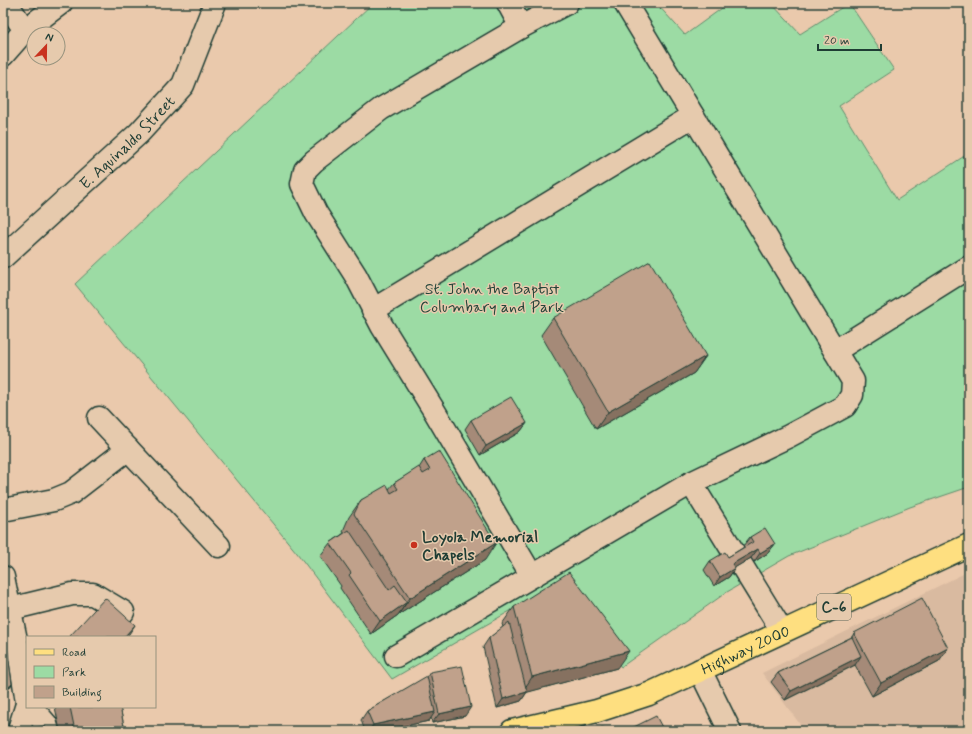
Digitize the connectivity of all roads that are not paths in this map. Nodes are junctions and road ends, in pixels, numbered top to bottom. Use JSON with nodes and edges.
{"nodes":[{"id":1,"x":6,"y":3,"type":"edge"},
{"id":2,"x":61,"y":3,"type":"edge"},
{"id":3,"x":215,"y":3,"type":"edge"},
{"id":4,"x":508,"y":3,"type":"edge"},
{"id":5,"x":567,"y":3,"type":"edge"},
{"id":6,"x":625,"y":3,"type":"edge"},
{"id":7,"x":521,"y":27,"type":"junction"},
{"id":8,"x":25,"y":30,"type":"junction"},
{"id":9,"x":3,"y":54,"type":"edge"},
{"id":10,"x":693,"y":116,"type":"junction"},
{"id":11,"x":3,"y":256,"type":"edge"},
{"id":12,"x":969,"y":268,"type":"edge"},
{"id":13,"x":373,"y":310,"type":"junction"},
{"id":14,"x":835,"y":351,"type":"junction"},
{"id":15,"x":99,"y":418,"type":"dead end"},
{"id":16,"x":128,"y":449,"type":"junction"},
{"id":17,"x":692,"y":483,"type":"junction"},
{"id":18,"x":3,"y":510,"type":"edge"},
{"id":19,"x":969,"y":545,"type":"edge"},
{"id":20,"x":219,"y":546,"type":"dead end"},
{"id":21,"x":532,"y":576,"type":"junction"},
{"id":22,"x":3,"y":577,"type":"edge"},
{"id":23,"x":10,"y":609,"type":"junction"},
{"id":24,"x":123,"y":612,"type":"edge"},
{"id":25,"x":782,"y":631,"type":"junction"},
{"id":26,"x":396,"y":656,"type":"dead end"},
{"id":27,"x":700,"y":670,"type":"junction"},
{"id":28,"x":26,"y":697,"type":"edge"},
{"id":29,"x":26,"y":706,"type":"edge"},
{"id":30,"x":32,"y":708,"type":"edge"},
{"id":31,"x":21,"y":731,"type":"edge"},
{"id":32,"x":48,"y":731,"type":"edge"},
{"id":33,"x":512,"y":731,"type":"edge"},
{"id":34,"x":730,"y":731,"type":"edge"}],
"edges":[{"from":1,"to":8,"type":"street"},
{"from":2,"to":8,"type":"street"},
{"from":3,"to":11,"type":"street","name":"E. Aguinaldo Street"},
{"from":4,"to":7,"type":"street"},
{"from":5,"to":7,"type":"street"},
{"from":6,"to":10,"type":"street"},
{"from":7,"to":13,"type":"street"},
{"from":8,"to":9,"type":"street"},
{"from":10,"to":13,"type":"street"},
{"from":10,"to":14,"type":"street"},
{"from":12,"to":14,"type":"street"},
{"from":13,"to":21,"type":"street"},
{"from":14,"to":17,"type":"street"},
{"from":15,"to":16,"type":"street"},
{"from":16,"to":18,"type":"street"},
{"from":16,"to":20,"type":"street"},
{"from":17,"to":21,"type":"street"},
{"from":17,"to":25,"type":"street"},
{"from":19,"to":25,"type":"main road","name":"Highway 2000","number":"C-6"},
{"from":21,"to":26,"type":"street"},
{"from":22,"to":23,"type":"street"},
{"from":23,"to":24,"type":"street"},
{"from":23,"to":28,"type":"street"},
{"from":25,"to":27,"type":"main road","name":"Highway 2000","number":"C-6"},
{"from":27,"to":33,"type":"main road","name":"Highway 2000","number":"C-6"},
{"from":27,"to":34,"type":"street"},
{"from":29,"to":31,"type":"street"},
{"from":30,"to":32,"type":"street"}]}
